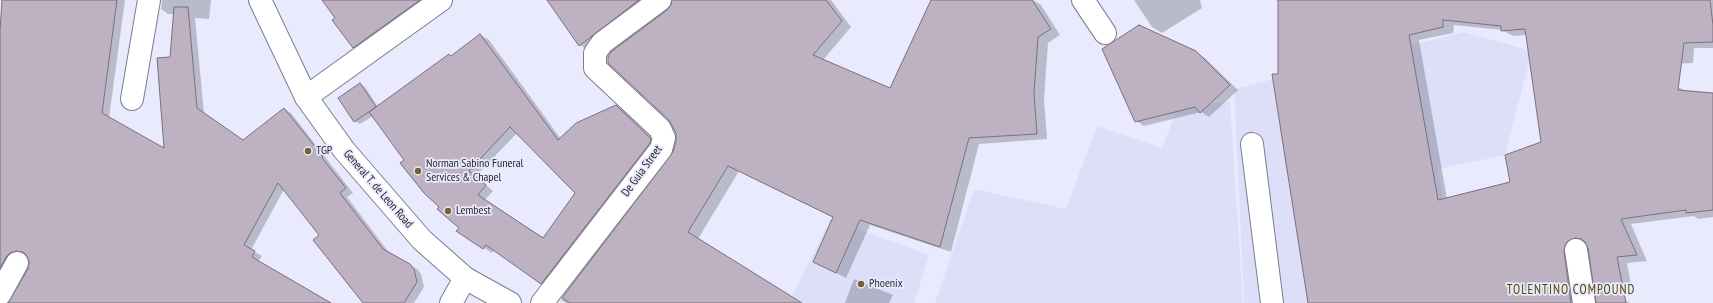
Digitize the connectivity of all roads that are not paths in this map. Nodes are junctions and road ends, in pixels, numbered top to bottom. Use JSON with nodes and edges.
{"nodes":[{"id":1,"x":149,"y":0,"type":"edge"},
{"id":2,"x":260,"y":0,"type":"edge"},
{"id":3,"x":442,"y":0,"type":"edge"},
{"id":4,"x":660,"y":0,"type":"edge"},
{"id":5,"x":1082,"y":0,"type":"edge"},
{"id":6,"x":1104,"y":33,"type":"dead end"},
{"id":7,"x":306,"y":97,"type":"junction"},
{"id":8,"x":132,"y":99,"type":"dead end"},
{"id":9,"x":1252,"y":144,"type":"dead end"},
{"id":10,"x":1576,"y":250,"type":"dead end"},
{"id":11,"x":17,"y":263,"type":"dead end"},
{"id":12,"x":465,"y":278,"type":"junction"},
{"id":13,"x":0,"y":294,"type":"edge"},
{"id":14,"x":451,"y":303,"type":"edge"},
{"id":15,"x":510,"y":303,"type":"edge"},
{"id":16,"x":542,"y":303,"type":"edge"},
{"id":17,"x":1272,"y":303,"type":"edge"},
{"id":18,"x":1584,"y":303,"type":"edge"}],
"edges":[{"from":1,"to":8,"type":"street"},
{"from":2,"to":7,"type":"street","name":"General T. de Leon Road"},
{"from":3,"to":7,"type":"street"},
{"from":4,"to":16,"type":"street","name":"De Guia Street"},
{"from":5,"to":6,"type":"street"},
{"from":7,"to":12,"type":"street","name":"General T. de Leon Road"},
{"from":9,"to":17,"type":"street"},
{"from":10,"to":18,"type":"street"},
{"from":11,"to":13,"type":"street"},
{"from":12,"to":14,"type":"street"},
{"from":12,"to":15,"type":"street","name":"General T. de Leon Road"}]}
